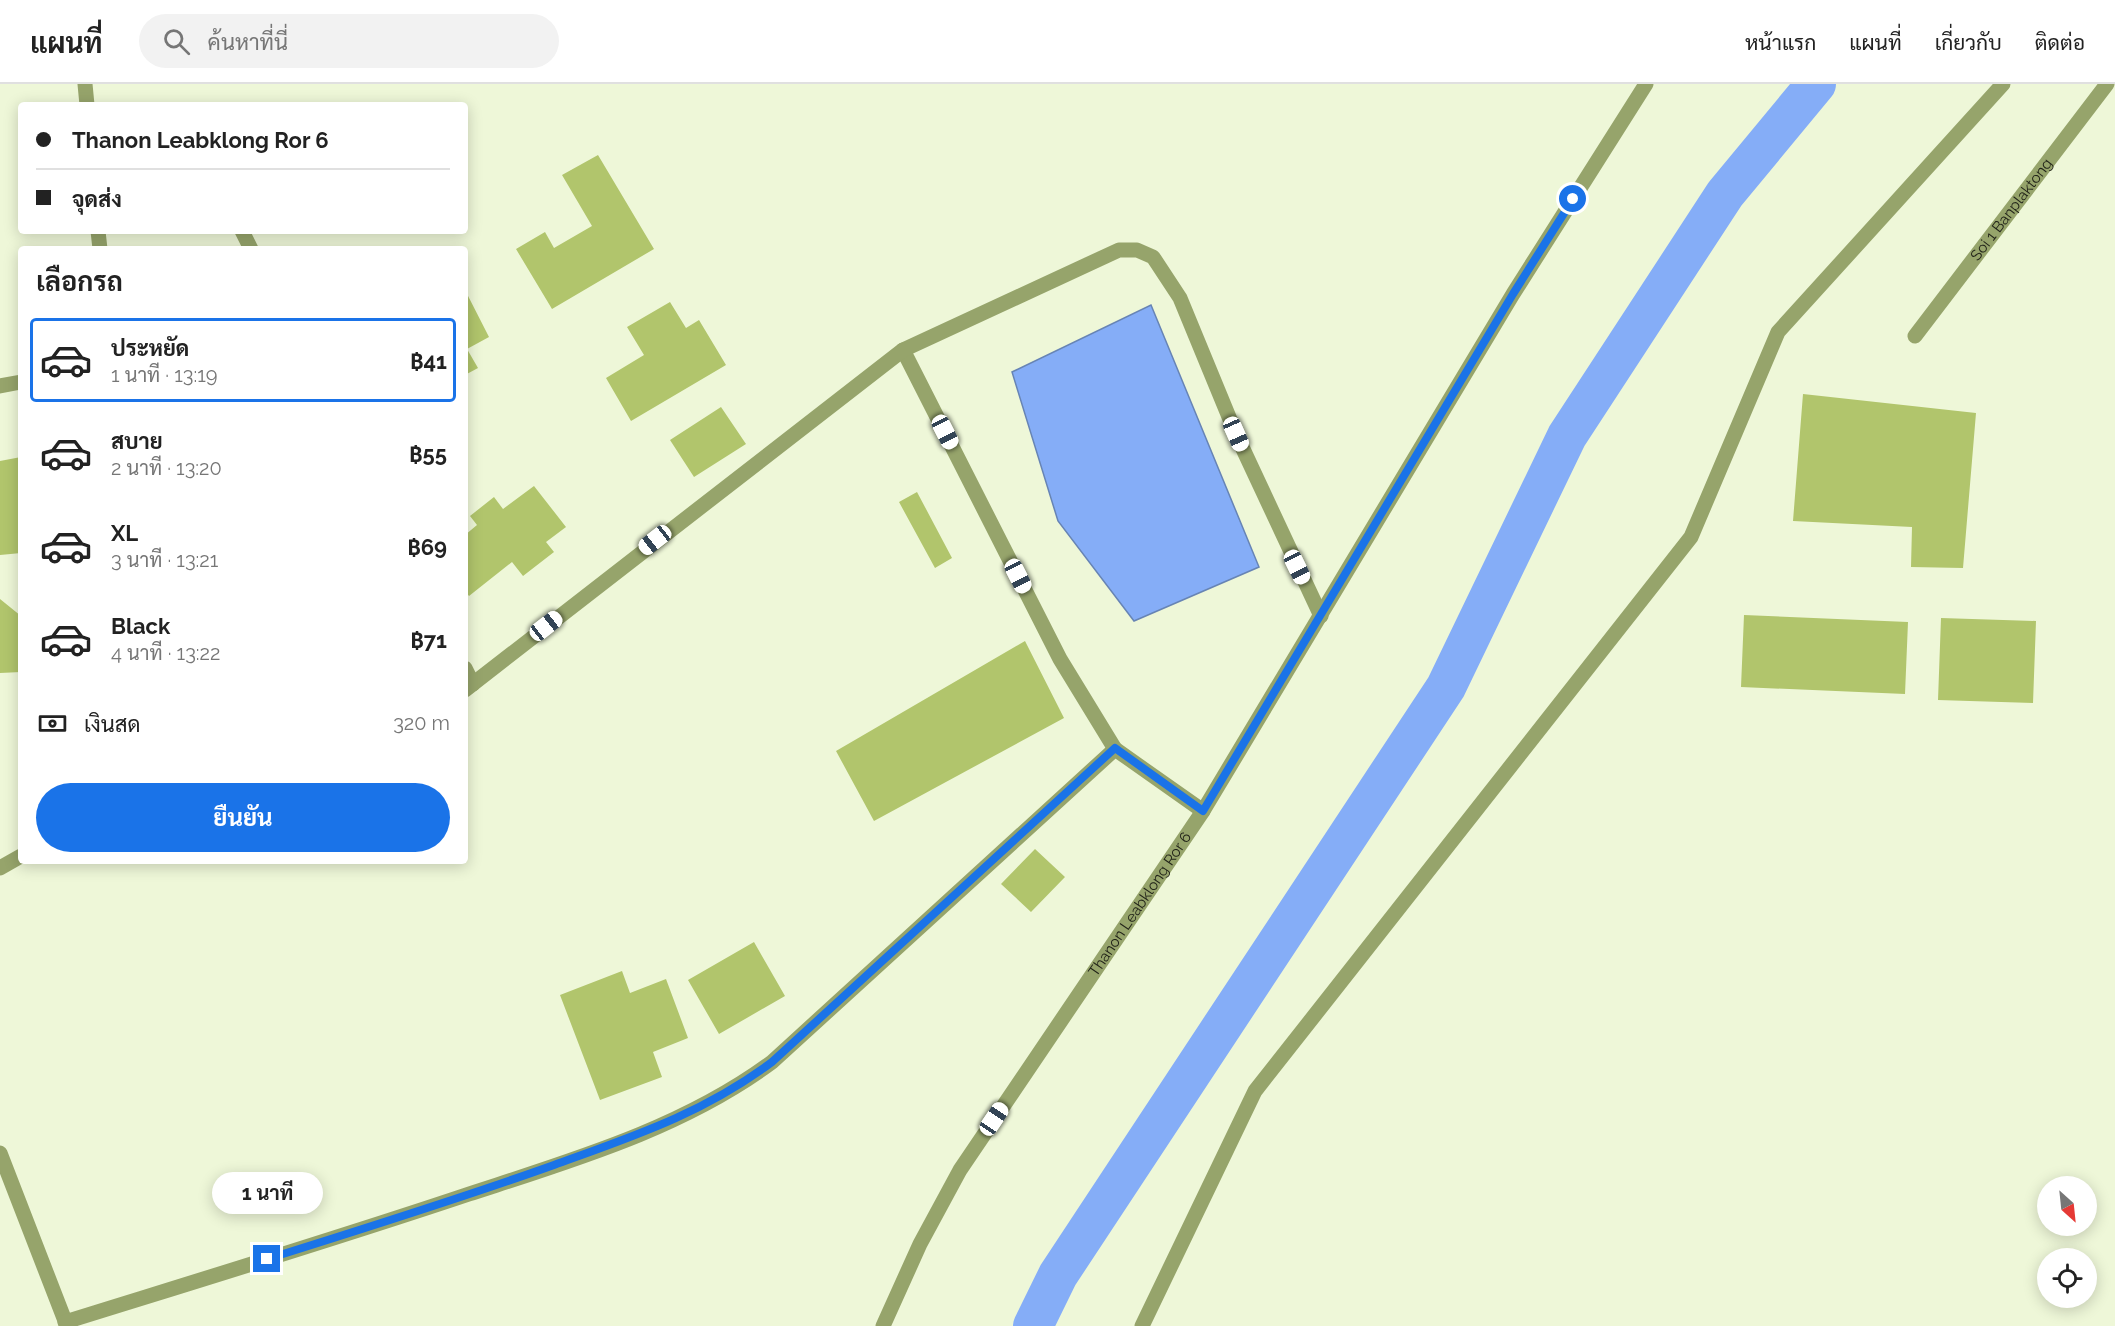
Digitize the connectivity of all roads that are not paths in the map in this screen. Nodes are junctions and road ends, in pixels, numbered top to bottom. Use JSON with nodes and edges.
{"nodes":[{"id":1,"x":85,"y":84,"type":"edge"},
{"id":2,"x":1646,"y":84,"type":"edge"},
{"id":3,"x":2003,"y":84,"type":"edge"},
{"id":4,"x":2107,"y":84,"type":"edge"},
{"id":5,"x":87,"y":102,"type":"edge"},
{"id":6,"x":1915,"y":336,"type":"dead end"},
{"id":7,"x":903,"y":350,"type":"junction"},
{"id":8,"x":18,"y":383,"type":"edge"},
{"id":9,"x":0,"y":386,"type":"edge"},
{"id":10,"x":1321,"y":616,"type":"junction"},
{"id":11,"x":469,"y":687,"type":"edge"},
{"id":12,"x":1115,"y":748,"type":"junction"},
{"id":13,"x":1203,"y":811,"type":"junction"},
{"id":14,"x":18,"y":858,"type":"edge"},
{"id":15,"x":0,"y":868,"type":"edge"},
{"id":16,"x":0,"y":1153,"type":"edge"},
{"id":17,"x":66,"y":1324,"type":"edge"},
{"id":18,"x":883,"y":1326,"type":"edge"},
{"id":19,"x":1142,"y":1326,"type":"edge"}],
"edges":[{"from":1,"to":5,"type":"street"},
{"from":2,"to":10,"type":"street","name":"Thanon Leabklong Ror 6"},
{"from":3,"to":19,"type":"street"},
{"from":4,"to":6,"type":"street","name":"Soi 1 Banplaktong"},
{"from":7,"to":10,"type":"street"},
{"from":7,"to":11,"type":"street"},
{"from":7,"to":12,"type":"street"},
{"from":8,"to":9,"type":"street"},
{"from":10,"to":13,"type":"street","name":"Thanon Leabklong Ror 6"},
{"from":12,"to":13,"type":"street"},
{"from":12,"to":17,"type":"street"},
{"from":13,"to":18,"type":"street","name":"Thanon Leabklong Ror 6"},
{"from":14,"to":15,"type":"street"},
{"from":16,"to":17,"type":"street"}]}
